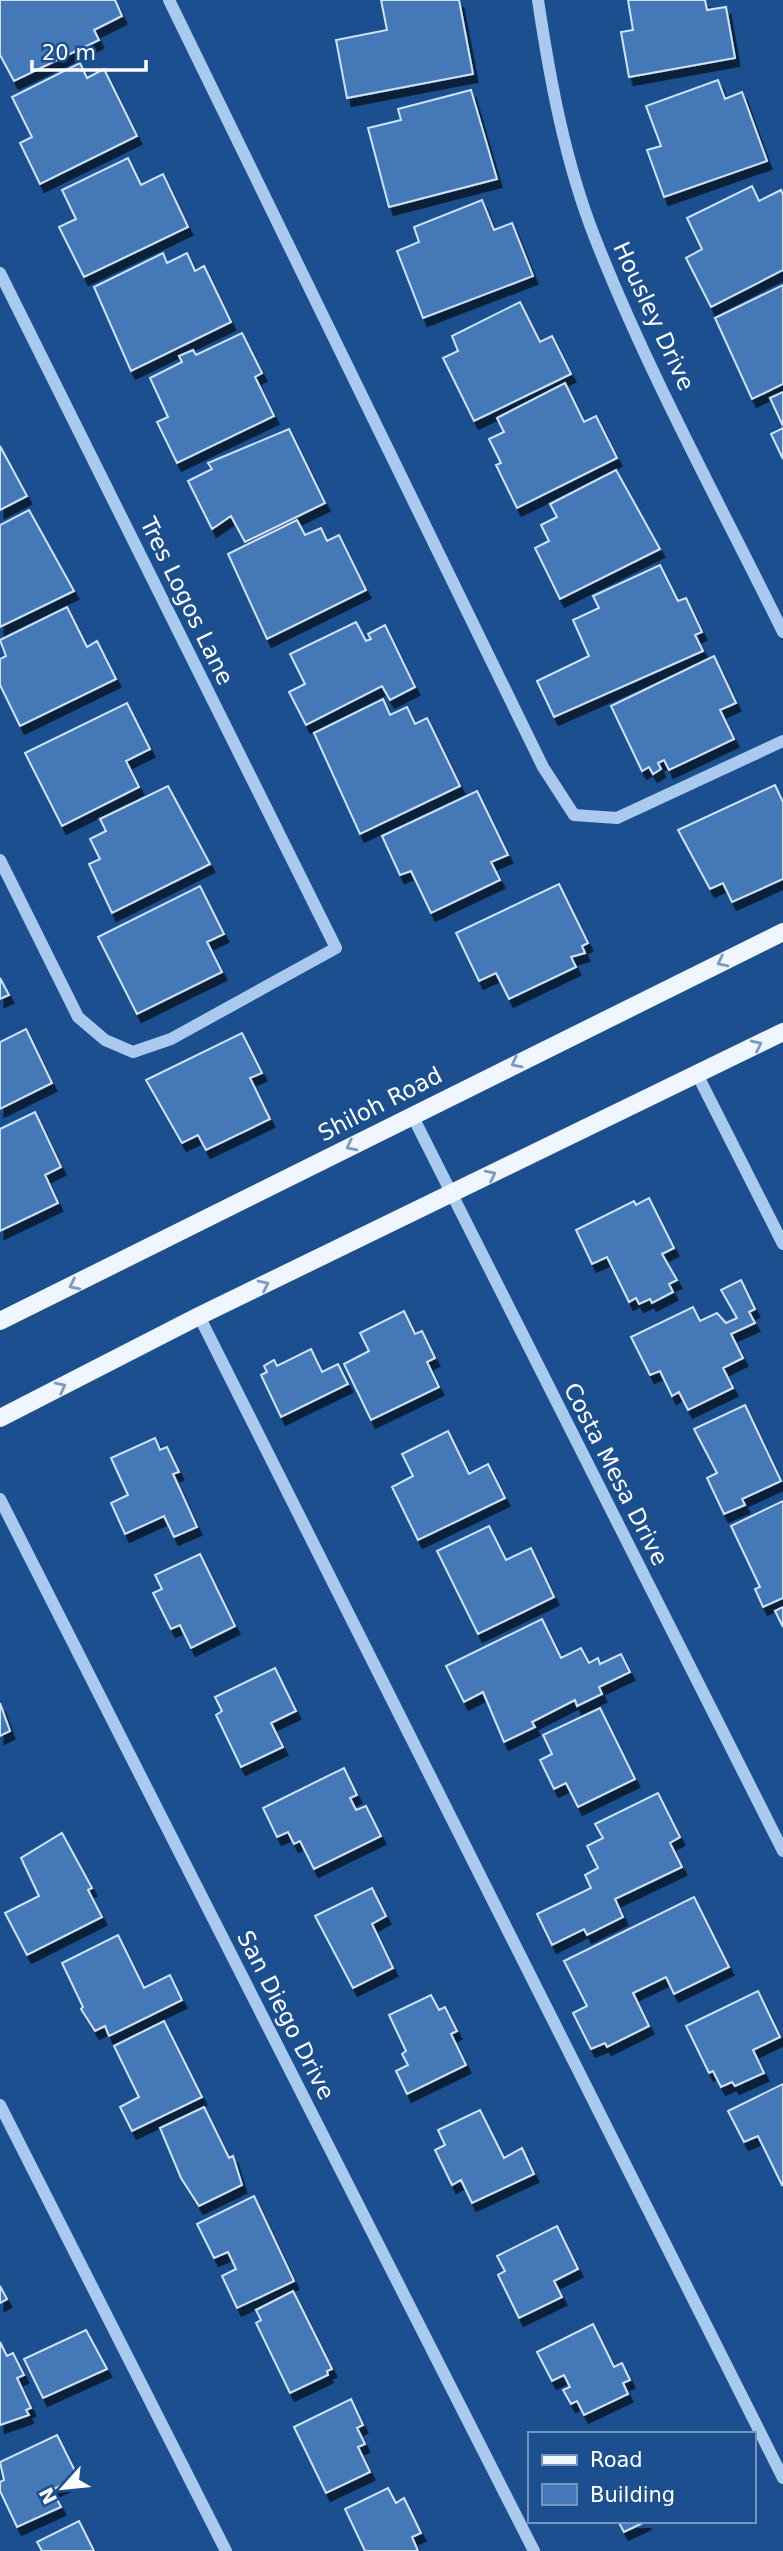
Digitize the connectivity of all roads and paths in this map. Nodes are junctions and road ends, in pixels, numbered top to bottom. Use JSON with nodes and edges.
{"nodes":[{"id":1,"x":169,"y":0,"type":"edge"},
{"id":2,"x":538,"y":0,"type":"edge"},
{"id":3,"x":0,"y":273,"type":"edge"},
{"id":4,"x":783,"y":632,"type":"edge"},
{"id":5,"x":783,"y":741,"type":"edge"},
{"id":6,"x":0,"y":860,"type":"edge"},
{"id":7,"x":783,"y":932,"type":"edge"},
{"id":8,"x":783,"y":1032,"type":"edge"},
{"id":9,"x":697,"y":1074,"type":"junction"},
{"id":10,"x":411,"y":1115,"type":"junction"},
{"id":11,"x":451,"y":1194,"type":"junction"},
{"id":12,"x":783,"y":1244,"type":"edge"},
{"id":13,"x":200,"y":1316,"type":"junction"},
{"id":14,"x":0,"y":1321,"type":"edge"},
{"id":15,"x":0,"y":1418,"type":"edge"},
{"id":16,"x":0,"y":1499,"type":"edge"},
{"id":17,"x":783,"y":1851,"type":"edge"},
{"id":18,"x":0,"y":2105,"type":"edge"},
{"id":19,"x":783,"y":2479,"type":"edge"},
{"id":20,"x":226,"y":2551,"type":"edge"},
{"id":21,"x":534,"y":2551,"type":"edge"}],
"edges":[{"from":1,"to":5,"type":"street"},
{"from":2,"to":4,"type":"street","name":"Housley Drive"},
{"from":3,"to":6,"type":"street","name":"Tres Logos Lane"},
{"from":7,"to":10,"type":"main road","name":"Shiloh Road","one_way":true},
{"from":9,"to":8,"type":"main road","one_way":true},
{"from":11,"to":9,"type":"main road","one_way":true},
{"from":9,"to":12,"type":"street"},
{"from":10,"to":11,"type":"street","name":"Costa Mesa Drive"},
{"from":10,"to":14,"type":"main road","name":"Shiloh Road","one_way":true},
{"from":13,"to":11,"type":"main road","one_way":true},
{"from":11,"to":17,"type":"street","name":"Costa Mesa Drive"},
{"from":15,"to":13,"type":"main road","one_way":true},
{"from":13,"to":19,"type":"street"},
{"from":16,"to":21,"type":"street","name":"San Diego Drive"},
{"from":18,"to":20,"type":"street"}]}
